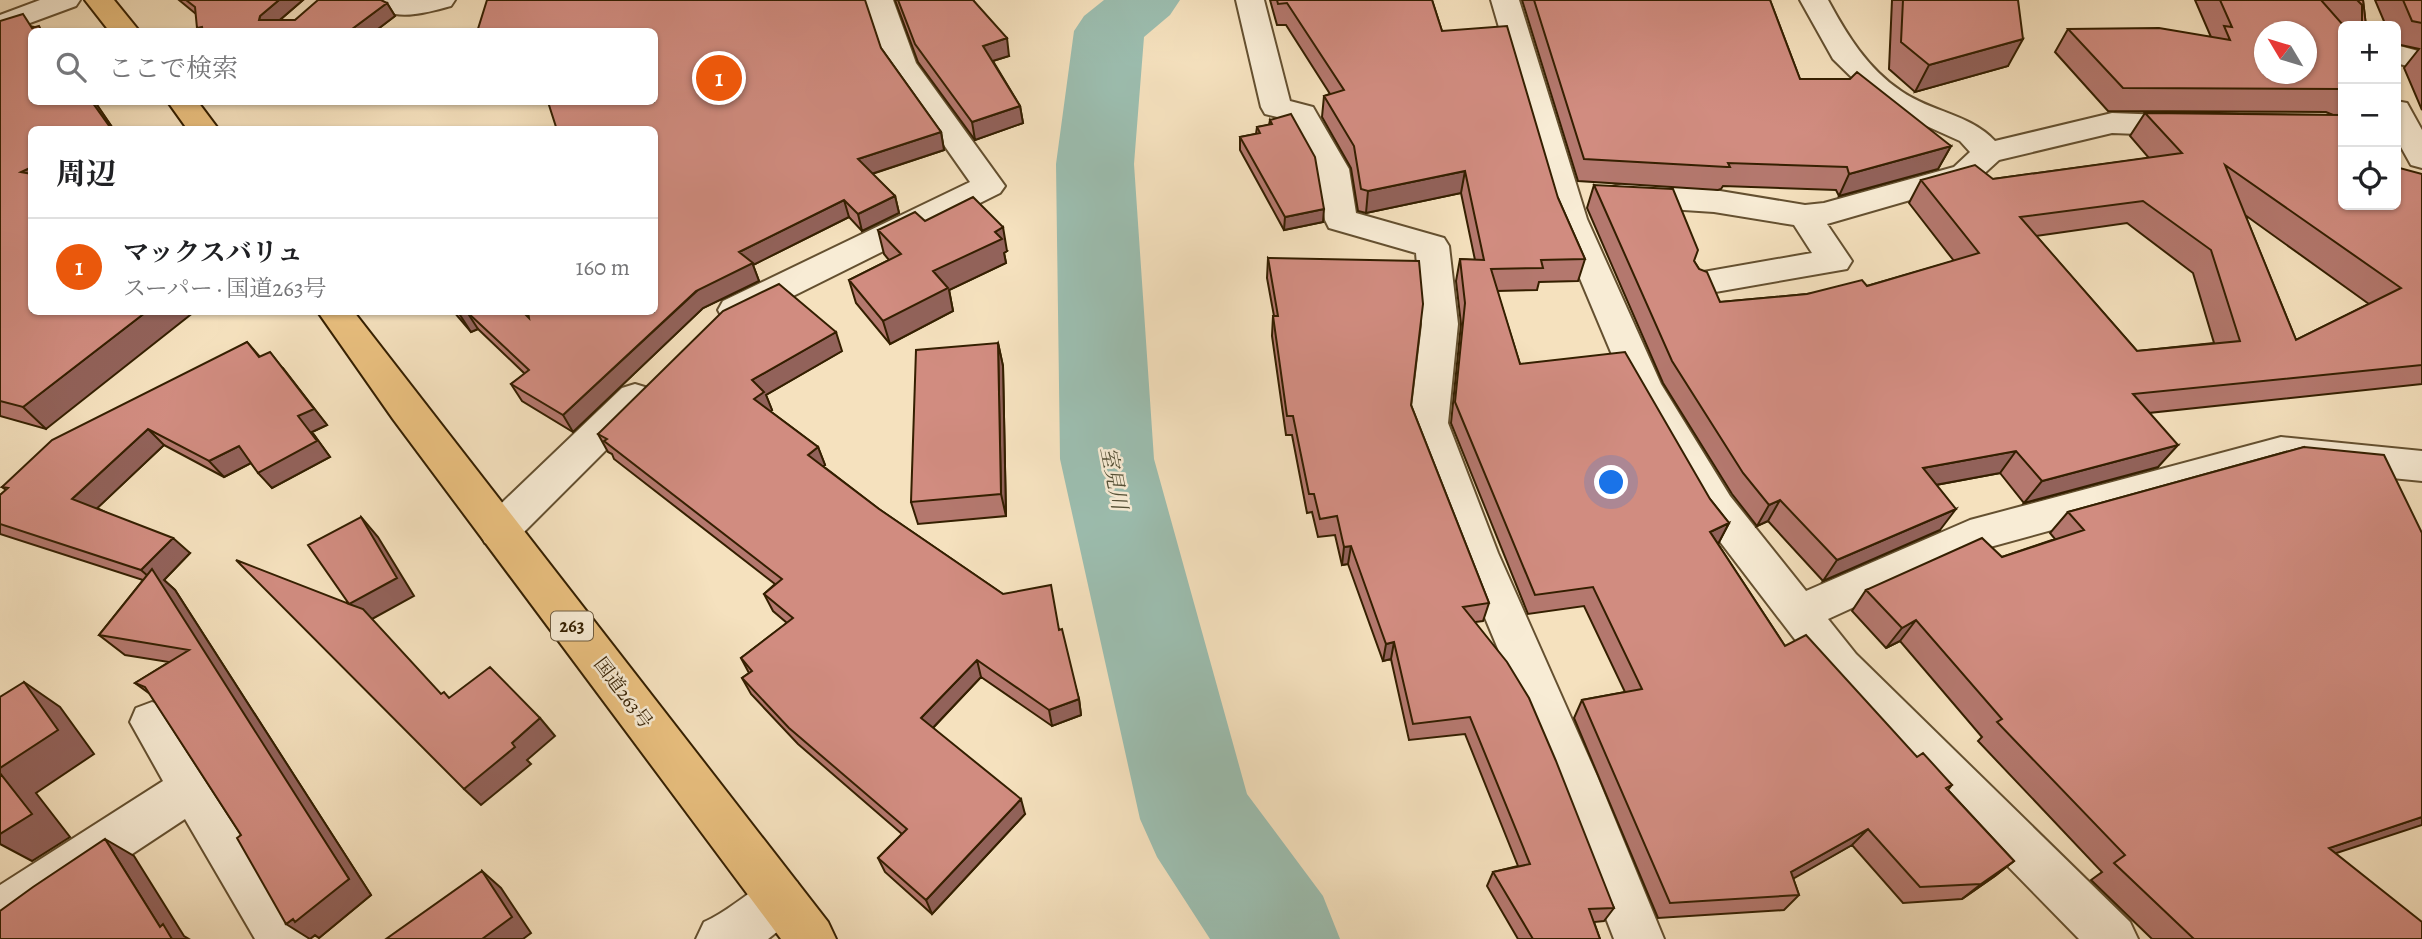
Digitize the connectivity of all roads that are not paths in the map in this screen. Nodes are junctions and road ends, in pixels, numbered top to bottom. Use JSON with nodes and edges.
{"nodes":[{"id":1,"x":66,"y":0,"type":"edge"},
{"id":2,"x":99,"y":0,"type":"edge"},
{"id":3,"x":386,"y":0,"type":"edge"},
{"id":4,"x":441,"y":0,"type":"edge"},
{"id":5,"x":879,"y":0,"type":"edge"},
{"id":6,"x":1250,"y":0,"type":"edge"},
{"id":7,"x":1505,"y":0,"type":"edge"},
{"id":8,"x":1814,"y":0,"type":"edge"},
{"id":9,"x":0,"y":25,"type":"edge"},
{"id":10,"x":122,"y":28,"type":"edge"},
{"id":11,"x":2401,"y":55,"type":"edge"},
{"id":12,"x":2422,"y":61,"type":"edge"},
{"id":13,"x":185,"y":105,"type":"edge"},
{"id":14,"x":2401,"y":123,"type":"edge"},
{"id":15,"x":201,"y":126,"type":"edge"},
{"id":16,"x":2216,"y":126,"type":"edge"},
{"id":17,"x":2412,"y":151,"type":"edge"},
{"id":18,"x":1988,"y":153,"type":"junction"},
{"id":19,"x":1563,"y":194,"type":"junction"},
{"id":20,"x":1805,"y":216,"type":"junction"},
{"id":21,"x":1704,"y":282,"type":"edge"},
{"id":22,"x":337,"y":315,"type":"edge"},
{"id":23,"x":707,"y":328,"type":"edge"},
{"id":24,"x":658,"y":376,"type":"edge"},
{"id":25,"x":2422,"y":466,"type":"edge"},
{"id":26,"x":499,"y":531,"type":"junction"},
{"id":27,"x":1799,"y":613,"type":"junction"},
{"id":28,"x":152,"y":722,"type":"edge"},
{"id":29,"x":192,"y":788,"type":"junction"},
{"id":30,"x":780,"y":899,"type":"junction"},
{"id":31,"x":0,"y":913,"type":"edge"},
{"id":32,"x":283,"y":939,"type":"edge"},
{"id":33,"x":721,"y":939,"type":"edge"},
{"id":34,"x":811,"y":939,"type":"edge"},
{"id":35,"x":1639,"y":939,"type":"edge"},
{"id":36,"x":2113,"y":939,"type":"edge"}],
"edges":[{"from":1,"to":9,"type":"street"},
{"from":2,"to":10,"type":"highway"},
{"from":3,"to":4,"type":"street"},
{"from":5,"to":23,"type":"street"},
{"from":6,"to":35,"type":"street"},
{"from":7,"to":19,"type":"street"},
{"from":8,"to":18,"type":"street"},
{"from":11,"to":12,"type":"street"},
{"from":13,"to":15,"type":"highway"},
{"from":14,"to":17,"type":"street"},
{"from":16,"to":18,"type":"street"},
{"from":18,"to":20,"type":"street"},
{"from":19,"to":20,"type":"street"},
{"from":19,"to":27,"type":"street"},
{"from":20,"to":21,"type":"street"},
{"from":22,"to":26,"type":"highway","name":"国道263号","number":"263"},
{"from":24,"to":26,"type":"street"},
{"from":25,"to":27,"type":"street"},
{"from":26,"to":30,"type":"highway","name":"国道263号","number":"263"},
{"from":27,"to":36,"type":"street"},
{"from":28,"to":29,"type":"street"},
{"from":29,"to":31,"type":"street"},
{"from":29,"to":32,"type":"street"},
{"from":30,"to":33,"type":"street"},
{"from":30,"to":34,"type":"highway","name":"国道263号","number":"263"}]}
